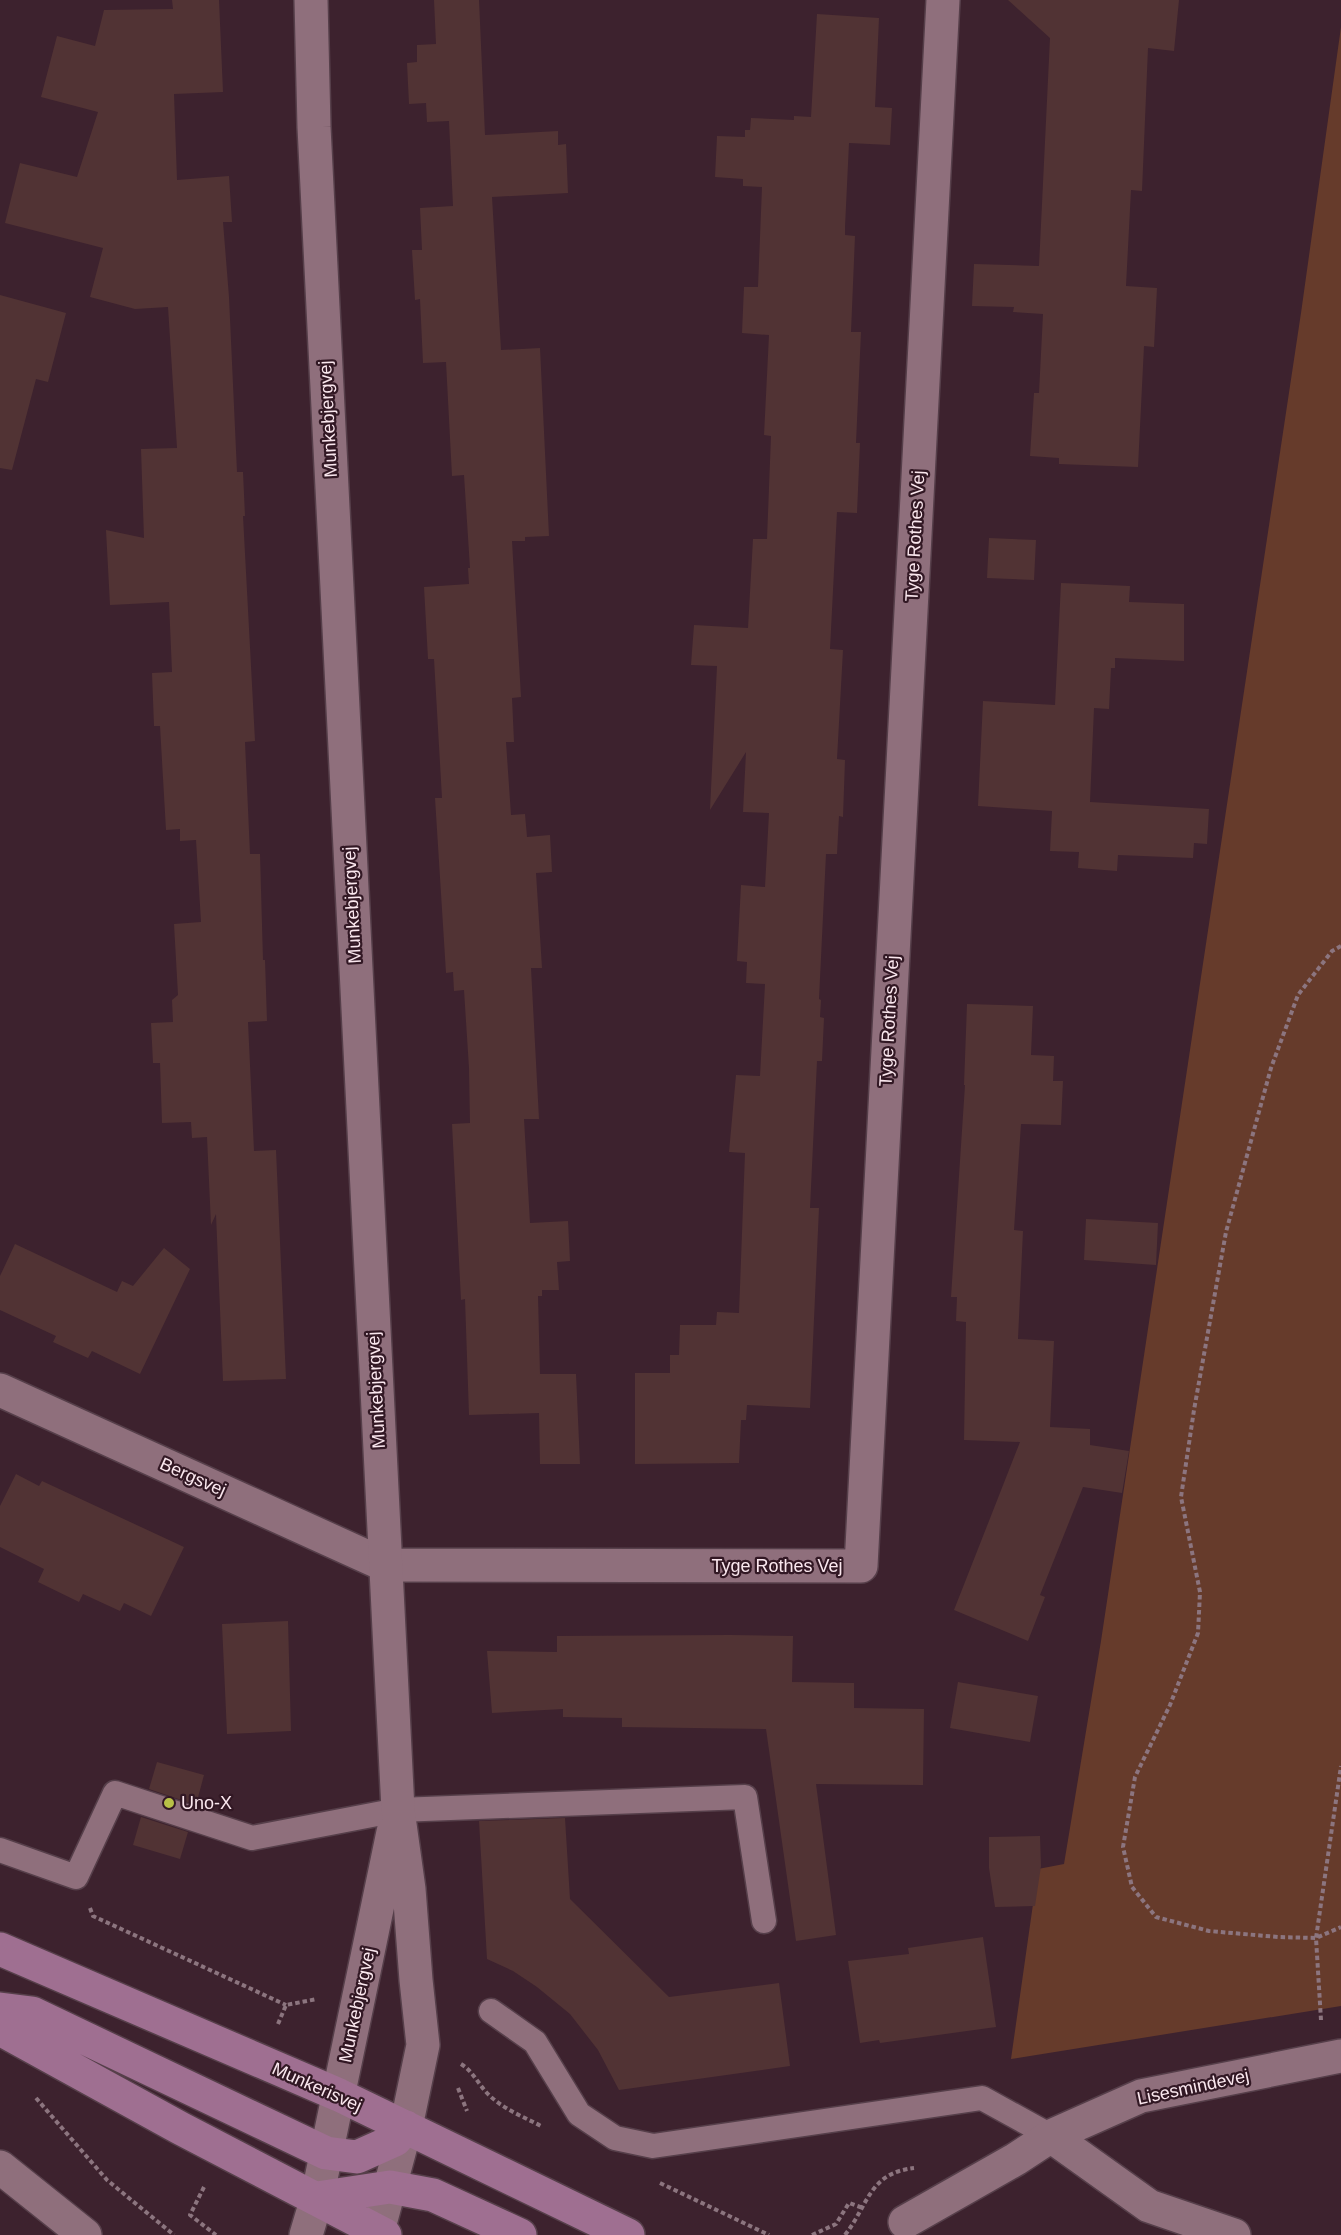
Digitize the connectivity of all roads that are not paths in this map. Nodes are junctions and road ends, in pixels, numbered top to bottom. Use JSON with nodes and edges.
{"nodes":[{"id":1,"x":311,"y":0,"type":"edge"},
{"id":2,"x":943,"y":0,"type":"edge"},
{"id":3,"x":0,"y":1390,"type":"edge"},
{"id":4,"x":385,"y":1565,"type":"junction"},
{"id":5,"x":398,"y":1810,"type":"junction"},
{"id":6,"x":0,"y":1850,"type":"edge"},
{"id":7,"x":764,"y":1921,"type":"dead end"},
{"id":8,"x":0,"y":1949,"type":"edge"},
{"id":9,"x":0,"y":2009,"type":"edge"},
{"id":10,"x":491,"y":2011,"type":"dead end"},
{"id":11,"x":0,"y":2029,"type":"edge"},
{"id":12,"x":1332,"y":2058,"type":"edge"},
{"id":13,"x":339,"y":2095,"type":"junction"},
{"id":14,"x":406,"y":2127,"type":"junction"},
{"id":15,"x":1051,"y":2136,"type":"junction"},
{"id":16,"x":326,"y":2153,"type":"junction"},
{"id":17,"x":0,"y":2167,"type":"edge"},
{"id":18,"x":390,"y":2187,"type":"junction"},
{"id":19,"x":317,"y":2198,"type":"junction"},
{"id":20,"x":905,"y":2222,"type":"road end"},
{"id":21,"x":380,"y":2234,"type":"edge"},
{"id":22,"x":85,"y":2235,"type":"edge"},
{"id":23,"x":306,"y":2235,"type":"edge"},
{"id":24,"x":520,"y":2235,"type":"edge"},
{"id":25,"x":628,"y":2235,"type":"edge"},
{"id":26,"x":1234,"y":2235,"type":"edge"}],
"edges":[{"from":1,"to":4,"type":"street","name":"Munkebjergvej"},
{"from":2,"to":4,"type":"street","name":"Tyge Rothes Vej"},
{"from":3,"to":4,"type":"street","name":"Bergsvej"},
{"from":4,"to":5,"type":"street","name":"Munkebjergvej"},
{"from":5,"to":6,"type":"lane"},
{"from":5,"to":7,"type":"lane"},
{"from":5,"to":13,"type":"street","name":"Munkebjergvej"},
{"from":5,"to":14,"type":"street","name":"Munkebjergvej"},
{"from":8,"to":13,"type":"main road","name":"Munkerisvej"},
{"from":9,"to":16,"type":"main road"},
{"from":10,"to":15,"type":"lane"},
{"from":11,"to":19,"type":"main road"},
{"from":12,"to":15,"type":"street","name":"Lisesmindevej"},
{"from":13,"to":14,"type":"main road","name":"Munkerisvej"},
{"from":13,"to":16,"type":"street","name":"Munkebjergvej"},
{"from":14,"to":16,"type":"main road"},
{"from":14,"to":18,"type":"street","name":"Munkebjergvej"},
{"from":14,"to":25,"type":"main road","name":"Munkerisvej"},
{"from":15,"to":20,"type":"street","name":"Lisesmindevej"},
{"from":15,"to":26,"type":"street"},
{"from":16,"to":19,"type":"street","name":"Munkebjergvej"},
{"from":17,"to":22,"type":"street"},
{"from":18,"to":19,"type":"main road"},
{"from":18,"to":21,"type":"street","name":"Munkebjergvej"},
{"from":18,"to":24,"type":"main road"},
{"from":19,"to":21,"type":"main road"},
{"from":19,"to":23,"type":"street","name":"Munkebjergvej"}]}
